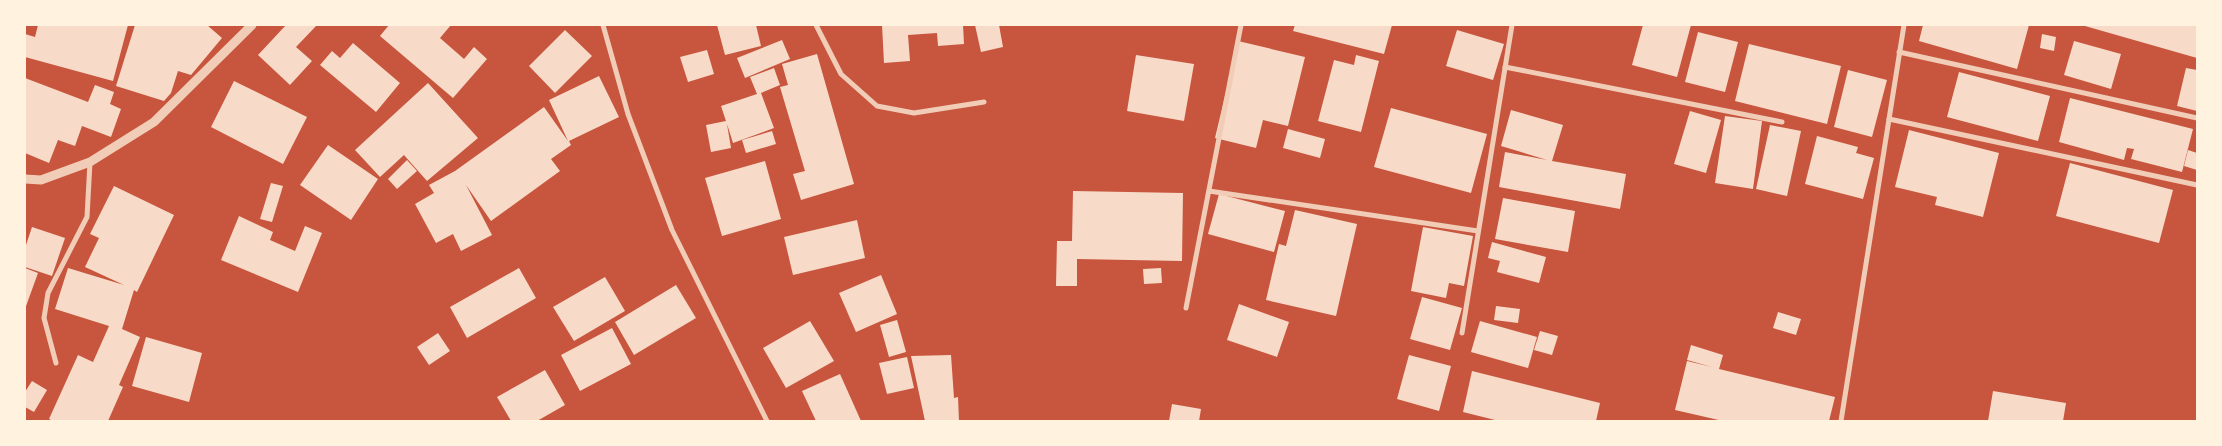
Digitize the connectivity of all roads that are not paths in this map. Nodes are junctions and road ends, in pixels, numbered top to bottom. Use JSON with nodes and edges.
{"nodes":[{"id":1,"x":252,"y":25,"type":"edge"},
{"id":2,"x":603,"y":25,"type":"edge"},
{"id":3,"x":816,"y":25,"type":"edge"},
{"id":4,"x":1241,"y":25,"type":"edge"},
{"id":5,"x":1512,"y":25,"type":"edge"},
{"id":6,"x":1904,"y":25,"type":"edge"},
{"id":7,"x":1899,"y":52,"type":"junction"},
{"id":8,"x":1505,"y":66,"type":"junction"},
{"id":9,"x":984,"y":102,"type":"dead end"},
{"id":10,"x":1889,"y":118,"type":"junction"},
{"id":11,"x":2197,"y":118,"type":"edge"},
{"id":12,"x":1782,"y":122,"type":"dead end"},
{"id":13,"x":90,"y":162,"type":"junction"},
{"id":14,"x":25,"y":179,"type":"edge"},
{"id":15,"x":2197,"y":185,"type":"edge"},
{"id":16,"x":1208,"y":191,"type":"junction"},
{"id":17,"x":1478,"y":231,"type":"junction"},
{"id":18,"x":1186,"y":308,"type":"dead end"},
{"id":19,"x":1462,"y":333,"type":"dead end"},
{"id":20,"x":56,"y":363,"type":"dead end"},
{"id":21,"x":767,"y":421,"type":"edge"},
{"id":22,"x":1841,"y":421,"type":"edge"}],
"edges":[{"from":1,"to":13,"type":"street"},
{"from":2,"to":21,"type":"street"},
{"from":3,"to":9,"type":"street"},
{"from":4,"to":16,"type":"street"},
{"from":5,"to":8,"type":"street"},
{"from":6,"to":7,"type":"street"},
{"from":7,"to":10,"type":"street"},
{"from":7,"to":11,"type":"street"},
{"from":8,"to":12,"type":"street"},
{"from":8,"to":17,"type":"street"},
{"from":10,"to":15,"type":"street"},
{"from":10,"to":22,"type":"street"},
{"from":13,"to":14,"type":"street"},
{"from":13,"to":20,"type":"street"},
{"from":16,"to":17,"type":"street"},
{"from":16,"to":18,"type":"street"},
{"from":17,"to":19,"type":"street"}]}
